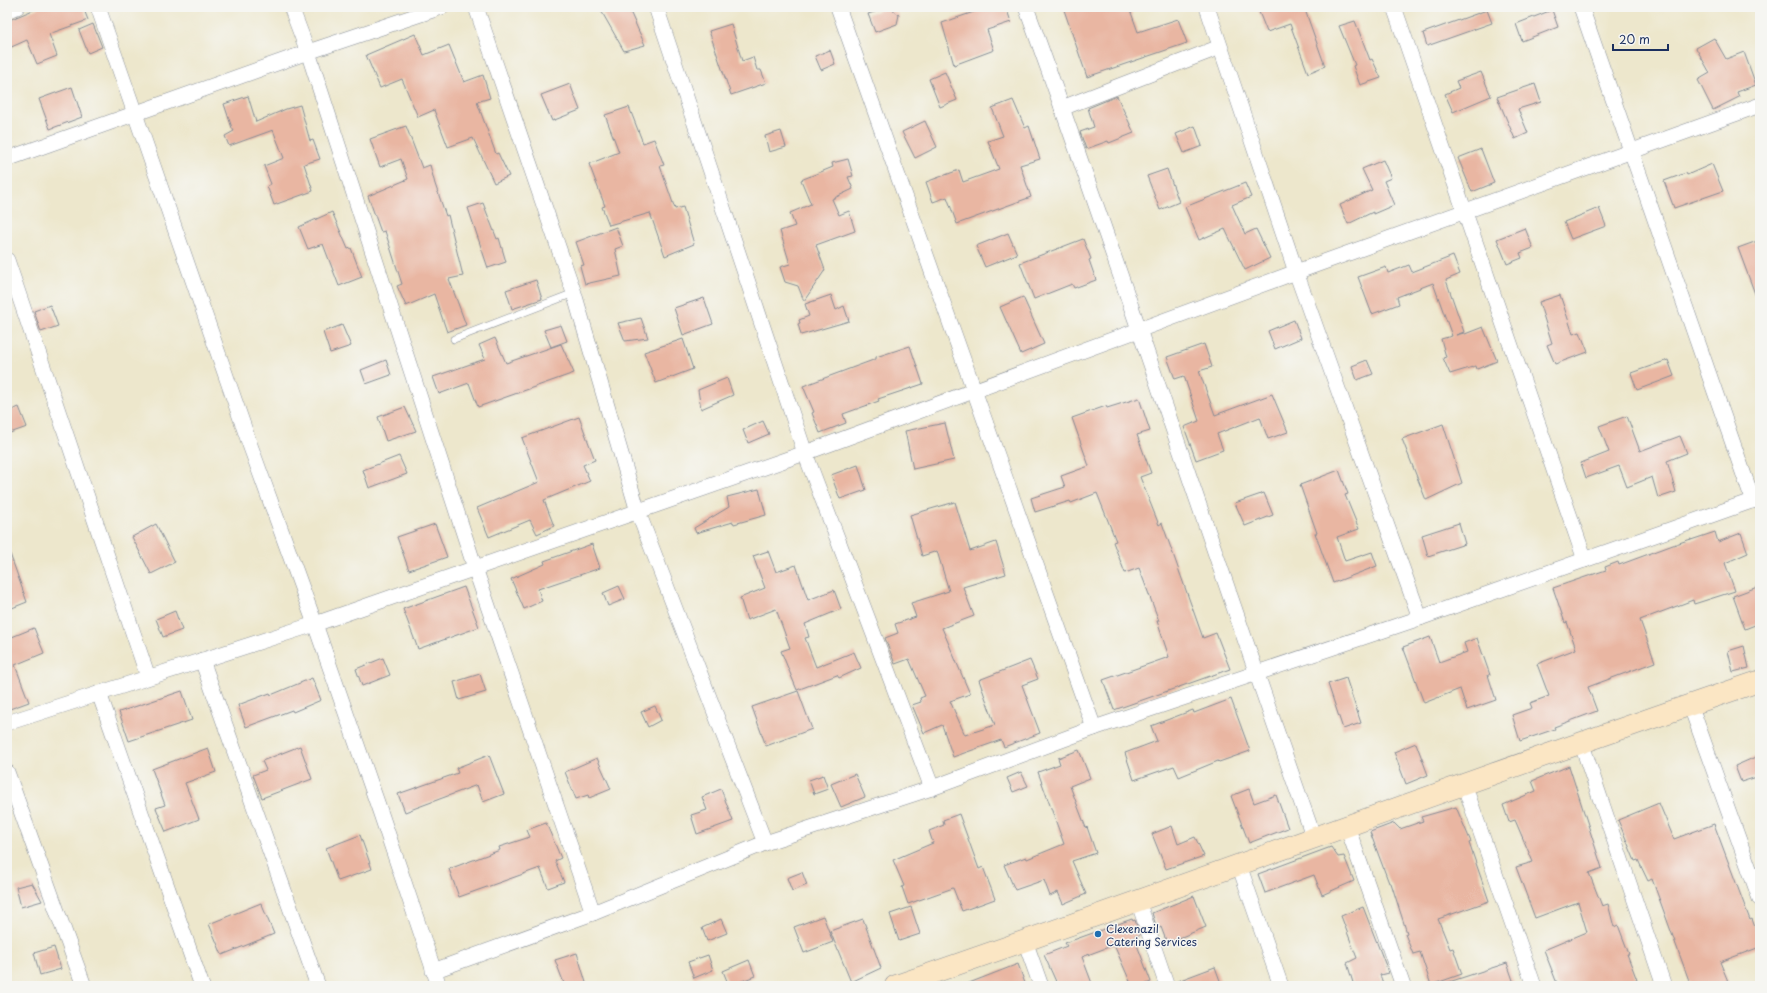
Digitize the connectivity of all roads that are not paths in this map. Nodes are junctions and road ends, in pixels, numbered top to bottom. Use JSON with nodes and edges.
{"nodes":[{"id":1,"x":17,"y":7,"type":"edge"},
{"id":2,"x":98,"y":7,"type":"edge"},
{"id":3,"x":291,"y":7,"type":"edge"},
{"id":4,"x":442,"y":7,"type":"edge"},
{"id":5,"x":476,"y":7,"type":"edge"},
{"id":6,"x":656,"y":7,"type":"edge"},
{"id":7,"x":838,"y":7,"type":"edge"},
{"id":8,"x":1026,"y":7,"type":"edge"},
{"id":9,"x":1207,"y":7,"type":"edge"},
{"id":10,"x":1394,"y":7,"type":"edge"},
{"id":11,"x":1581,"y":7,"type":"edge"},
{"id":12,"x":7,"y":10,"type":"edge"},
{"id":13,"x":1220,"y":47,"type":"junction"},
{"id":14,"x":308,"y":52,"type":"junction"},
{"id":15,"x":1760,"y":105,"type":"edge"},
{"id":16,"x":1062,"y":108,"type":"junction"},
{"id":17,"x":136,"y":114,"type":"junction"},
{"id":18,"x":1632,"y":150,"type":"junction"},
{"id":19,"x":7,"y":159,"type":"edge"},
{"id":20,"x":1466,"y":211,"type":"junction"},
{"id":21,"x":7,"y":260,"type":"edge"},
{"id":22,"x":1296,"y":272,"type":"junction"},
{"id":23,"x":574,"y":293,"type":"junction"},
{"id":24,"x":1140,"y":330,"type":"junction"},
{"id":25,"x":454,"y":339,"type":"dead end"},
{"id":26,"x":974,"y":391,"type":"junction"},
{"id":27,"x":805,"y":453,"type":"junction"},
{"id":28,"x":1756,"y":499,"type":"edge"},
{"id":29,"x":638,"y":512,"type":"junction"},
{"id":30,"x":1585,"y":560,"type":"junction"},
{"id":31,"x":475,"y":568,"type":"junction"},
{"id":32,"x":1420,"y":618,"type":"junction"},
{"id":33,"x":315,"y":624,"type":"junction"},
{"id":34,"x":202,"y":660,"type":"junction"},
{"id":35,"x":1256,"y":674,"type":"junction"},
{"id":36,"x":148,"y":677,"type":"junction"},
{"id":37,"x":1760,"y":680,"type":"edge"},
{"id":38,"x":99,"y":693,"type":"junction"},
{"id":39,"x":1690,"y":704,"type":"junction"},
{"id":40,"x":7,"y":723,"type":"edge"},
{"id":41,"x":1094,"y":728,"type":"junction"},
{"id":42,"x":1581,"y":742,"type":"junction"},
{"id":43,"x":7,"y":772,"type":"edge"},
{"id":44,"x":1464,"y":784,"type":"junction"},
{"id":45,"x":932,"y":788,"type":"junction"},
{"id":46,"x":1347,"y":826,"type":"junction"},
{"id":47,"x":1314,"y":838,"type":"junction"},
{"id":48,"x":765,"y":843,"type":"junction"},
{"id":49,"x":1239,"y":865,"type":"junction"},
{"id":50,"x":1760,"y":899,"type":"edge"},
{"id":51,"x":1138,"y":901,"type":"junction"},
{"id":52,"x":593,"y":913,"type":"junction"},
{"id":53,"x":1025,"y":941,"type":"junction"},
{"id":54,"x":433,"y":971,"type":"junction"},
{"id":55,"x":908,"y":984,"type":"edge"},
{"id":56,"x":84,"y":986,"type":"edge"},
{"id":57,"x":202,"y":986,"type":"edge"},
{"id":58,"x":318,"y":986,"type":"edge"},
{"id":59,"x":439,"y":986,"type":"edge"},
{"id":60,"x":1041,"y":986,"type":"edge"},
{"id":61,"x":1167,"y":986,"type":"edge"},
{"id":62,"x":1281,"y":986,"type":"edge"},
{"id":63,"x":1403,"y":986,"type":"edge"},
{"id":64,"x":1534,"y":986,"type":"edge"},
{"id":65,"x":1664,"y":986,"type":"edge"}],
"edges":[{"from":1,"to":12,"type":"street"},
{"from":2,"to":17,"type":"street"},
{"from":3,"to":14,"type":"street"},
{"from":4,"to":14,"type":"street"},
{"from":5,"to":23,"type":"street"},
{"from":6,"to":27,"type":"street"},
{"from":7,"to":26,"type":"street"},
{"from":8,"to":16,"type":"street"},
{"from":9,"to":13,"type":"street"},
{"from":10,"to":20,"type":"street"},
{"from":11,"to":18,"type":"street"},
{"from":13,"to":16,"type":"street"},
{"from":13,"to":22,"type":"street"},
{"from":14,"to":17,"type":"street"},
{"from":14,"to":31,"type":"street"},
{"from":15,"to":18,"type":"street"},
{"from":16,"to":24,"type":"street"},
{"from":17,"to":19,"type":"street"},
{"from":17,"to":33,"type":"street"},
{"from":18,"to":20,"type":"street"},
{"from":18,"to":28,"type":"street"},
{"from":20,"to":22,"type":"street"},
{"from":20,"to":30,"type":"street"},
{"from":21,"to":36,"type":"street"},
{"from":22,"to":24,"type":"street"},
{"from":22,"to":32,"type":"street"},
{"from":23,"to":25,"type":"lane"},
{"from":23,"to":29,"type":"street"},
{"from":24,"to":26,"type":"street"},
{"from":24,"to":35,"type":"street"},
{"from":26,"to":27,"type":"street"},
{"from":26,"to":41,"type":"street"},
{"from":27,"to":29,"type":"street"},
{"from":27,"to":45,"type":"street"},
{"from":28,"to":30,"type":"street"},
{"from":29,"to":31,"type":"street"},
{"from":29,"to":48,"type":"street"},
{"from":30,"to":32,"type":"street"},
{"from":31,"to":33,"type":"street"},
{"from":31,"to":52,"type":"street"},
{"from":32,"to":35,"type":"street"},
{"from":33,"to":34,"type":"street"},
{"from":33,"to":54,"type":"street"},
{"from":34,"to":36,"type":"street"},
{"from":34,"to":58,"type":"street"},
{"from":35,"to":41,"type":"street"},
{"from":35,"to":47,"type":"street"},
{"from":36,"to":38,"type":"street"},
{"from":37,"to":39,"type":"street"},
{"from":38,"to":40,"type":"street"},
{"from":38,"to":57,"type":"street"},
{"from":39,"to":42,"type":"street"},
{"from":39,"to":50,"type":"street"},
{"from":41,"to":45,"type":"street"},
{"from":42,"to":44,"type":"street"},
{"from":42,"to":65,"type":"street"},
{"from":43,"to":56,"type":"street"},
{"from":44,"to":46,"type":"street"},
{"from":44,"to":64,"type":"street"},
{"from":45,"to":48,"type":"street"},
{"from":46,"to":47,"type":"street"},
{"from":46,"to":63,"type":"street"},
{"from":47,"to":49,"type":"street"},
{"from":48,"to":52,"type":"street"},
{"from":49,"to":51,"type":"street"},
{"from":49,"to":62,"type":"street"},
{"from":51,"to":53,"type":"street"},
{"from":51,"to":61,"type":"street"},
{"from":52,"to":54,"type":"street"},
{"from":53,"to":55,"type":"street"},
{"from":53,"to":60,"type":"street"},
{"from":54,"to":59,"type":"street"}]}
